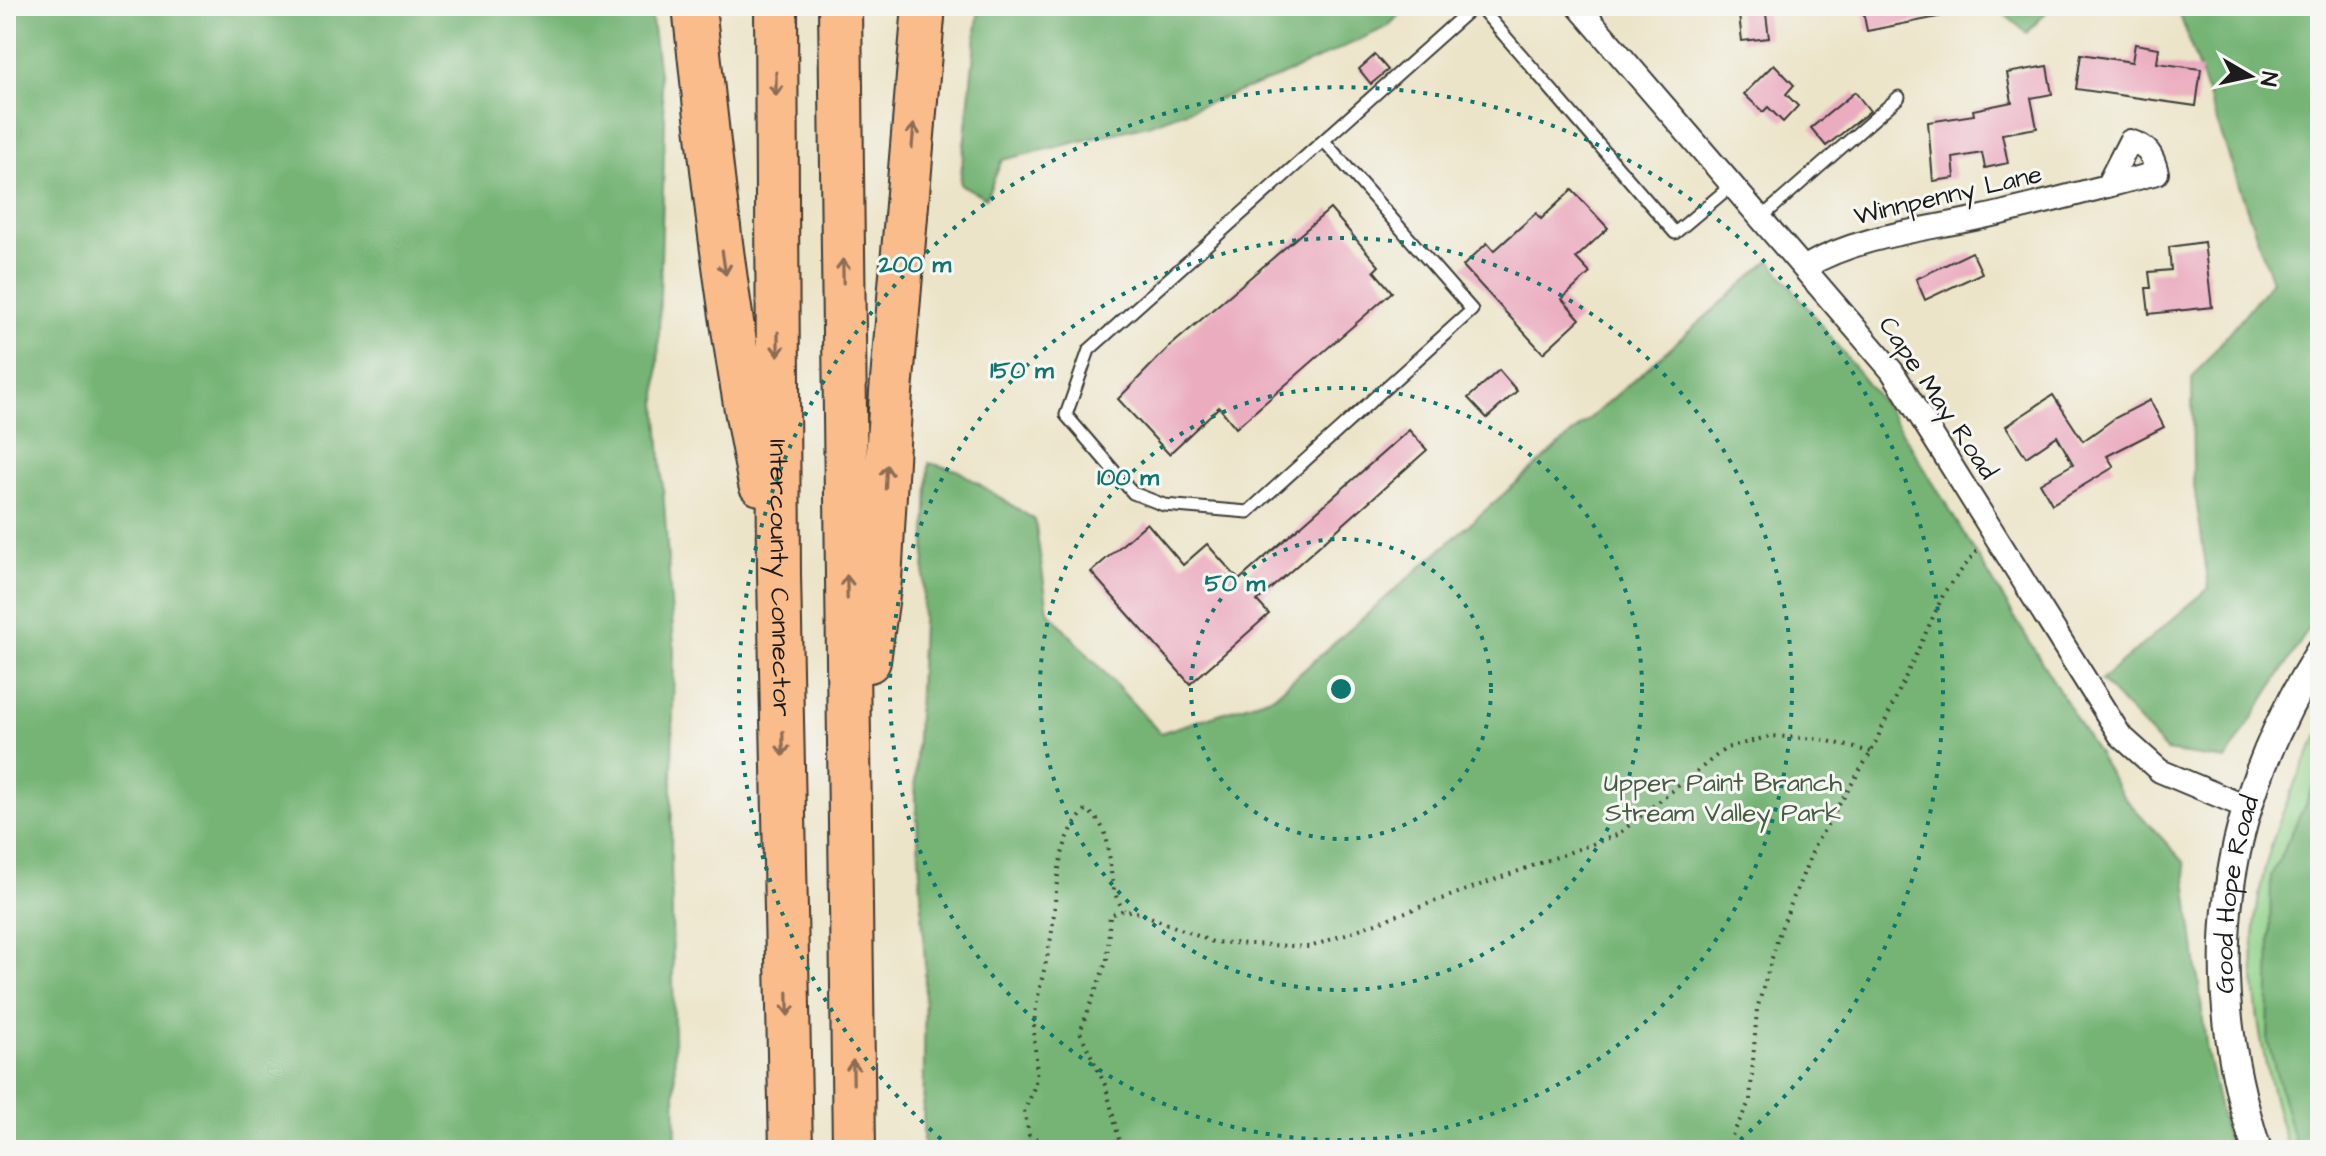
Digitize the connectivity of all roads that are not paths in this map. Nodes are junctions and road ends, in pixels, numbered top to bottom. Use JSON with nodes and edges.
{"nodes":[{"id":1,"x":694,"y":6,"type":"edge"},
{"id":2,"x":776,"y":6,"type":"edge"},
{"id":3,"x":840,"y":6,"type":"edge"},
{"id":4,"x":924,"y":6,"type":"edge"},
{"id":5,"x":1477,"y":6,"type":"edge"},
{"id":6,"x":1578,"y":6,"type":"edge"},
{"id":7,"x":1899,"y":97,"type":"dead end"},
{"id":8,"x":1324,"y":141,"type":"junction"},
{"id":9,"x":1733,"y":184,"type":"junction"},
{"id":10,"x":2107,"y":186,"type":"dead end"},
{"id":11,"x":1762,"y":217,"type":"junction"},
{"id":12,"x":1805,"y":267,"type":"junction"},
{"id":13,"x":779,"y":575,"type":"junction"},
{"id":14,"x":2320,"y":652,"type":"edge"},
{"id":15,"x":850,"y":805,"type":"junction"},
{"id":16,"x":2246,"y":807,"type":"junction"},
{"id":17,"x":791,"y":1150,"type":"edge"},
{"id":18,"x":854,"y":1150,"type":"edge"},
{"id":19,"x":2257,"y":1150,"type":"edge"}],
"edges":[{"from":1,"to":13,"type":"highway","one_way":true},
{"from":2,"to":13,"type":"highway","name":"Intercounty Connector","one_way":true},
{"from":15,"to":3,"type":"highway","one_way":true},
{"from":15,"to":4,"type":"highway","one_way":true},
{"from":5,"to":8,"type":"lane"},
{"from":5,"to":9,"type":"lane"},
{"from":6,"to":9,"type":"street","name":"Cape May Road"},
{"from":7,"to":11,"type":"lane"},
{"from":8,"to":8,"type":"lane"},
{"from":9,"to":11,"type":"street","name":"Cape May Road"},
{"from":10,"to":12,"type":"street","name":"Winnpenny Lane"},
{"from":11,"to":12,"type":"street","name":"Cape May Road"},
{"from":12,"to":16,"type":"street","name":"Cape May Road"},
{"from":13,"to":17,"type":"highway","name":"Intercounty Connector","one_way":true},
{"from":14,"to":16,"type":"street","name":"Good Hope Road"},
{"from":18,"to":15,"type":"highway","one_way":true},
{"from":16,"to":19,"type":"street","name":"Good Hope Road"}]}
